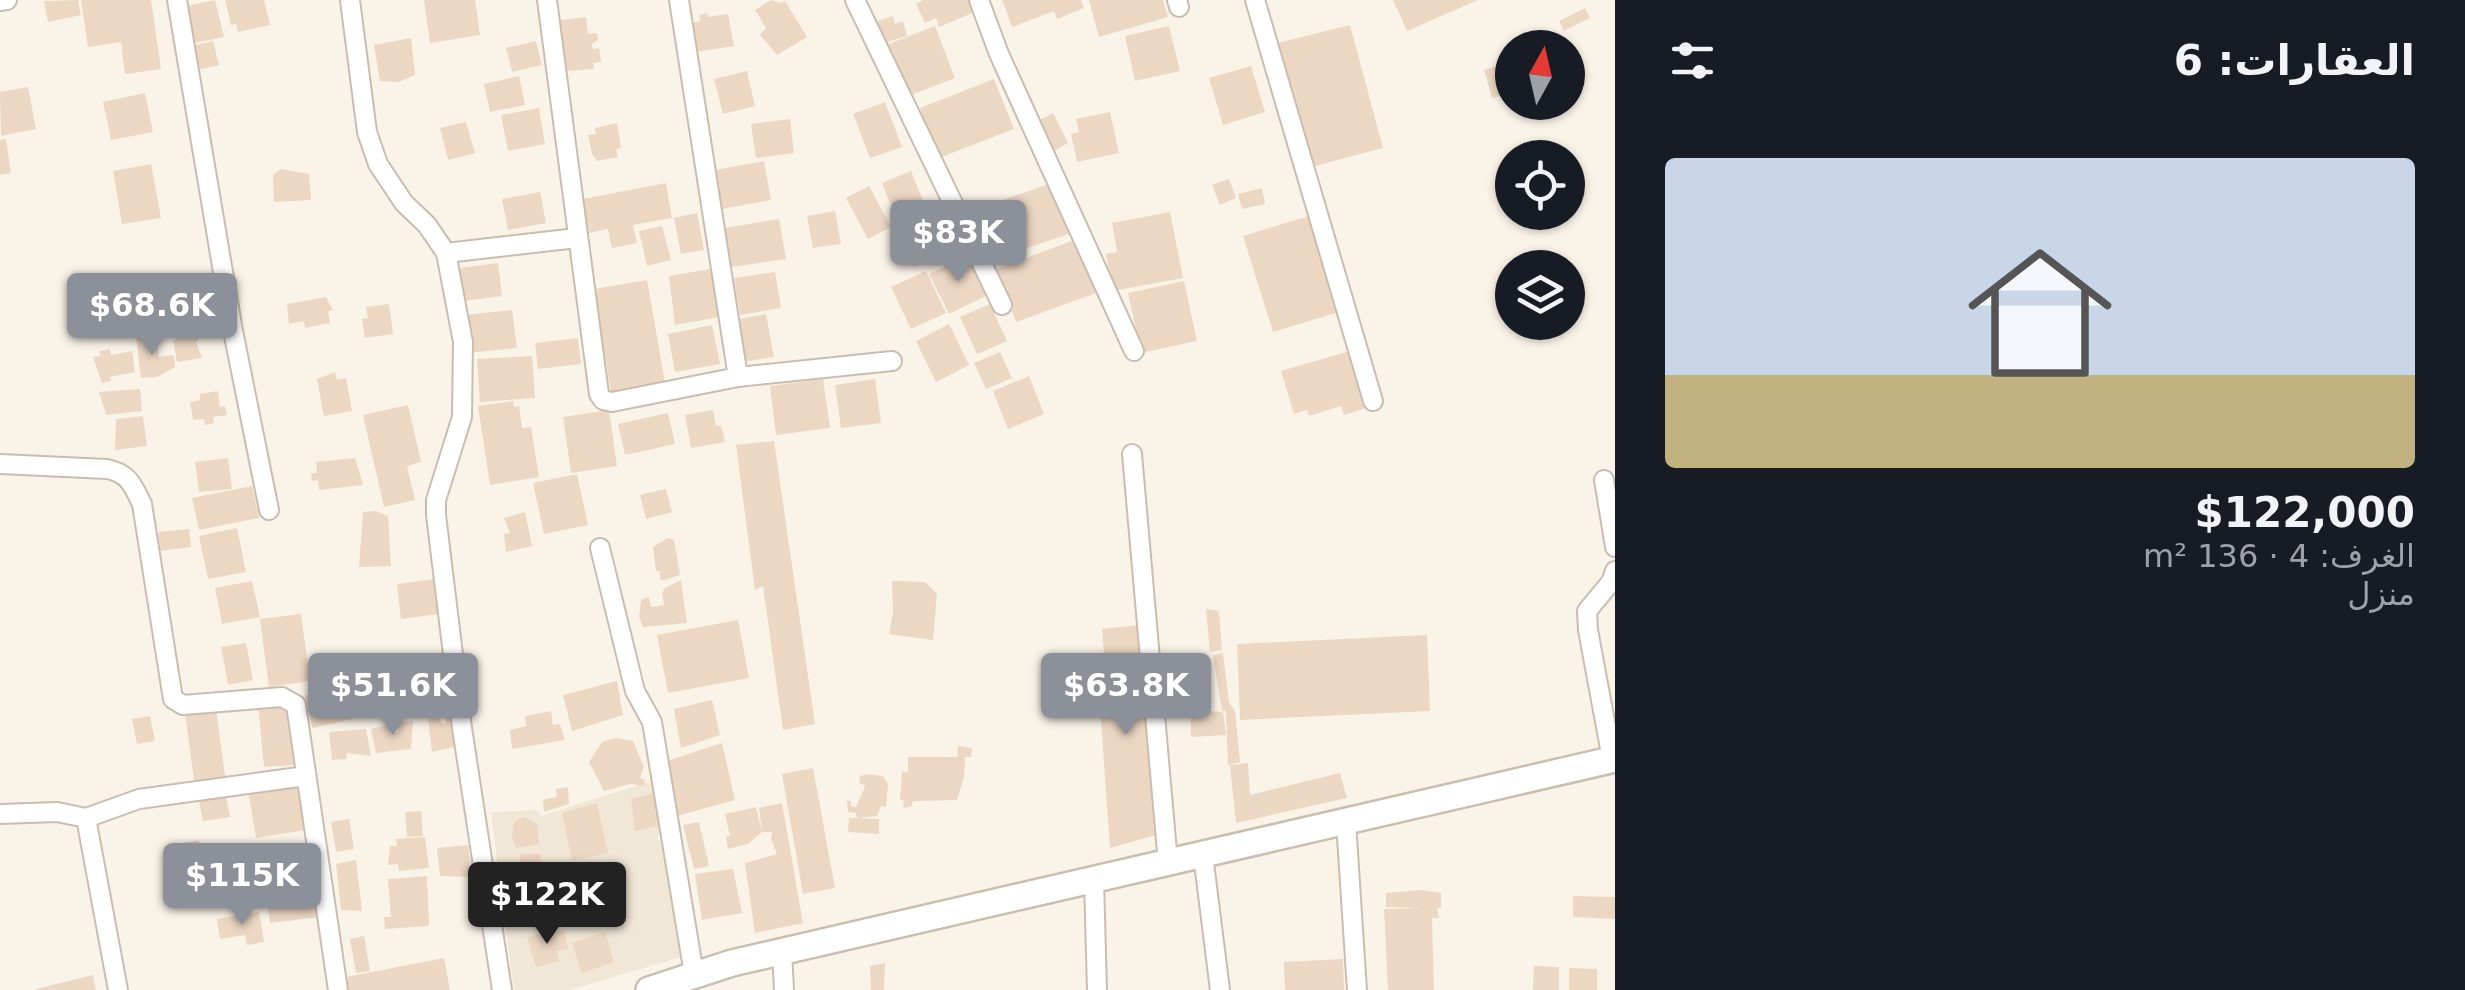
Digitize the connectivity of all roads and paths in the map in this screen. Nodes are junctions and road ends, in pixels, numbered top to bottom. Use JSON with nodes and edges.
{"nodes":[{"id":1,"x":177,"y":0,"type":"edge"},
{"id":2,"x":350,"y":0,"type":"edge"},
{"id":3,"x":546,"y":0,"type":"edge"},
{"id":4,"x":679,"y":0,"type":"edge"},
{"id":5,"x":855,"y":0,"type":"edge"},
{"id":6,"x":979,"y":0,"type":"edge"},
{"id":7,"x":1255,"y":0,"type":"edge"},
{"id":8,"x":577,"y":238,"type":"junction"},
{"id":9,"x":446,"y":253,"type":"junction"},
{"id":10,"x":1002,"y":305,"type":"dead end"},
{"id":11,"x":1134,"y":352,"type":"dead end"},
{"id":12,"x":892,"y":362,"type":"dead end"},
{"id":13,"x":738,"y":376,"type":"junction"},
{"id":14,"x":1373,"y":401,"type":"dead end"},
{"id":15,"x":1132,"y":454,"type":"dead end"},
{"id":16,"x":0,"y":464,"type":"edge"},
{"id":17,"x":1604,"y":480,"type":"dead end"},
{"id":18,"x":269,"y":510,"type":"dead end"},
{"id":19,"x":1615,"y":547,"type":"edge"},
{"id":20,"x":600,"y":548,"type":"dead end"},
{"id":21,"x":1615,"y":571,"type":"edge"},
{"id":22,"x":1614,"y":759,"type":"edge"},
{"id":23,"x":306,"y":776,"type":"junction"},
{"id":24,"x":0,"y":814,"type":"edge"},
{"id":25,"x":86,"y":818,"type":"junction"},
{"id":26,"x":1346,"y":822,"type":"junction"},
{"id":27,"x":1203,"y":855,"type":"junction"},
{"id":28,"x":1168,"y":863,"type":"junction"},
{"id":29,"x":1094,"y":880,"type":"junction"},
{"id":30,"x":782,"y":951,"type":"junction"},
{"id":31,"x":694,"y":974,"type":"junction"},
{"id":32,"x":118,"y":990,"type":"edge"},
{"id":33,"x":338,"y":990,"type":"edge"},
{"id":34,"x":502,"y":990,"type":"edge"},
{"id":35,"x":649,"y":990,"type":"edge"},
{"id":36,"x":784,"y":990,"type":"edge"},
{"id":37,"x":1097,"y":990,"type":"edge"},
{"id":38,"x":1220,"y":990,"type":"edge"},
{"id":39,"x":1357,"y":990,"type":"edge"}],
"edges":[{"from":1,"to":18,"type":"street"},
{"from":2,"to":9,"type":"street"},
{"from":3,"to":8,"type":"street"},
{"from":4,"to":13,"type":"street"},
{"from":5,"to":10,"type":"street"},
{"from":6,"to":11,"type":"street"},
{"from":7,"to":14,"type":"street"},
{"from":8,"to":9,"type":"street"},
{"from":8,"to":13,"type":"street"},
{"from":9,"to":34,"type":"street"},
{"from":12,"to":13,"type":"street"},
{"from":15,"to":28,"type":"street"},
{"from":16,"to":23,"type":"street"},
{"from":17,"to":19,"type":"street"},
{"from":20,"to":31,"type":"street"},
{"from":21,"to":22,"type":"street"},
{"from":22,"to":26,"type":"main road"},
{"from":23,"to":25,"type":"street"},
{"from":23,"to":33,"type":"street"},
{"from":24,"to":25,"type":"street"},
{"from":25,"to":32,"type":"street"},
{"from":26,"to":27,"type":"main road"},
{"from":26,"to":39,"type":"street"},
{"from":27,"to":28,"type":"main road"},
{"from":27,"to":38,"type":"street"},
{"from":28,"to":29,"type":"main road"},
{"from":29,"to":30,"type":"main road"},
{"from":29,"to":37,"type":"street"},
{"from":30,"to":31,"type":"main road"},
{"from":30,"to":36,"type":"street"},
{"from":31,"to":35,"type":"main road"}]}
